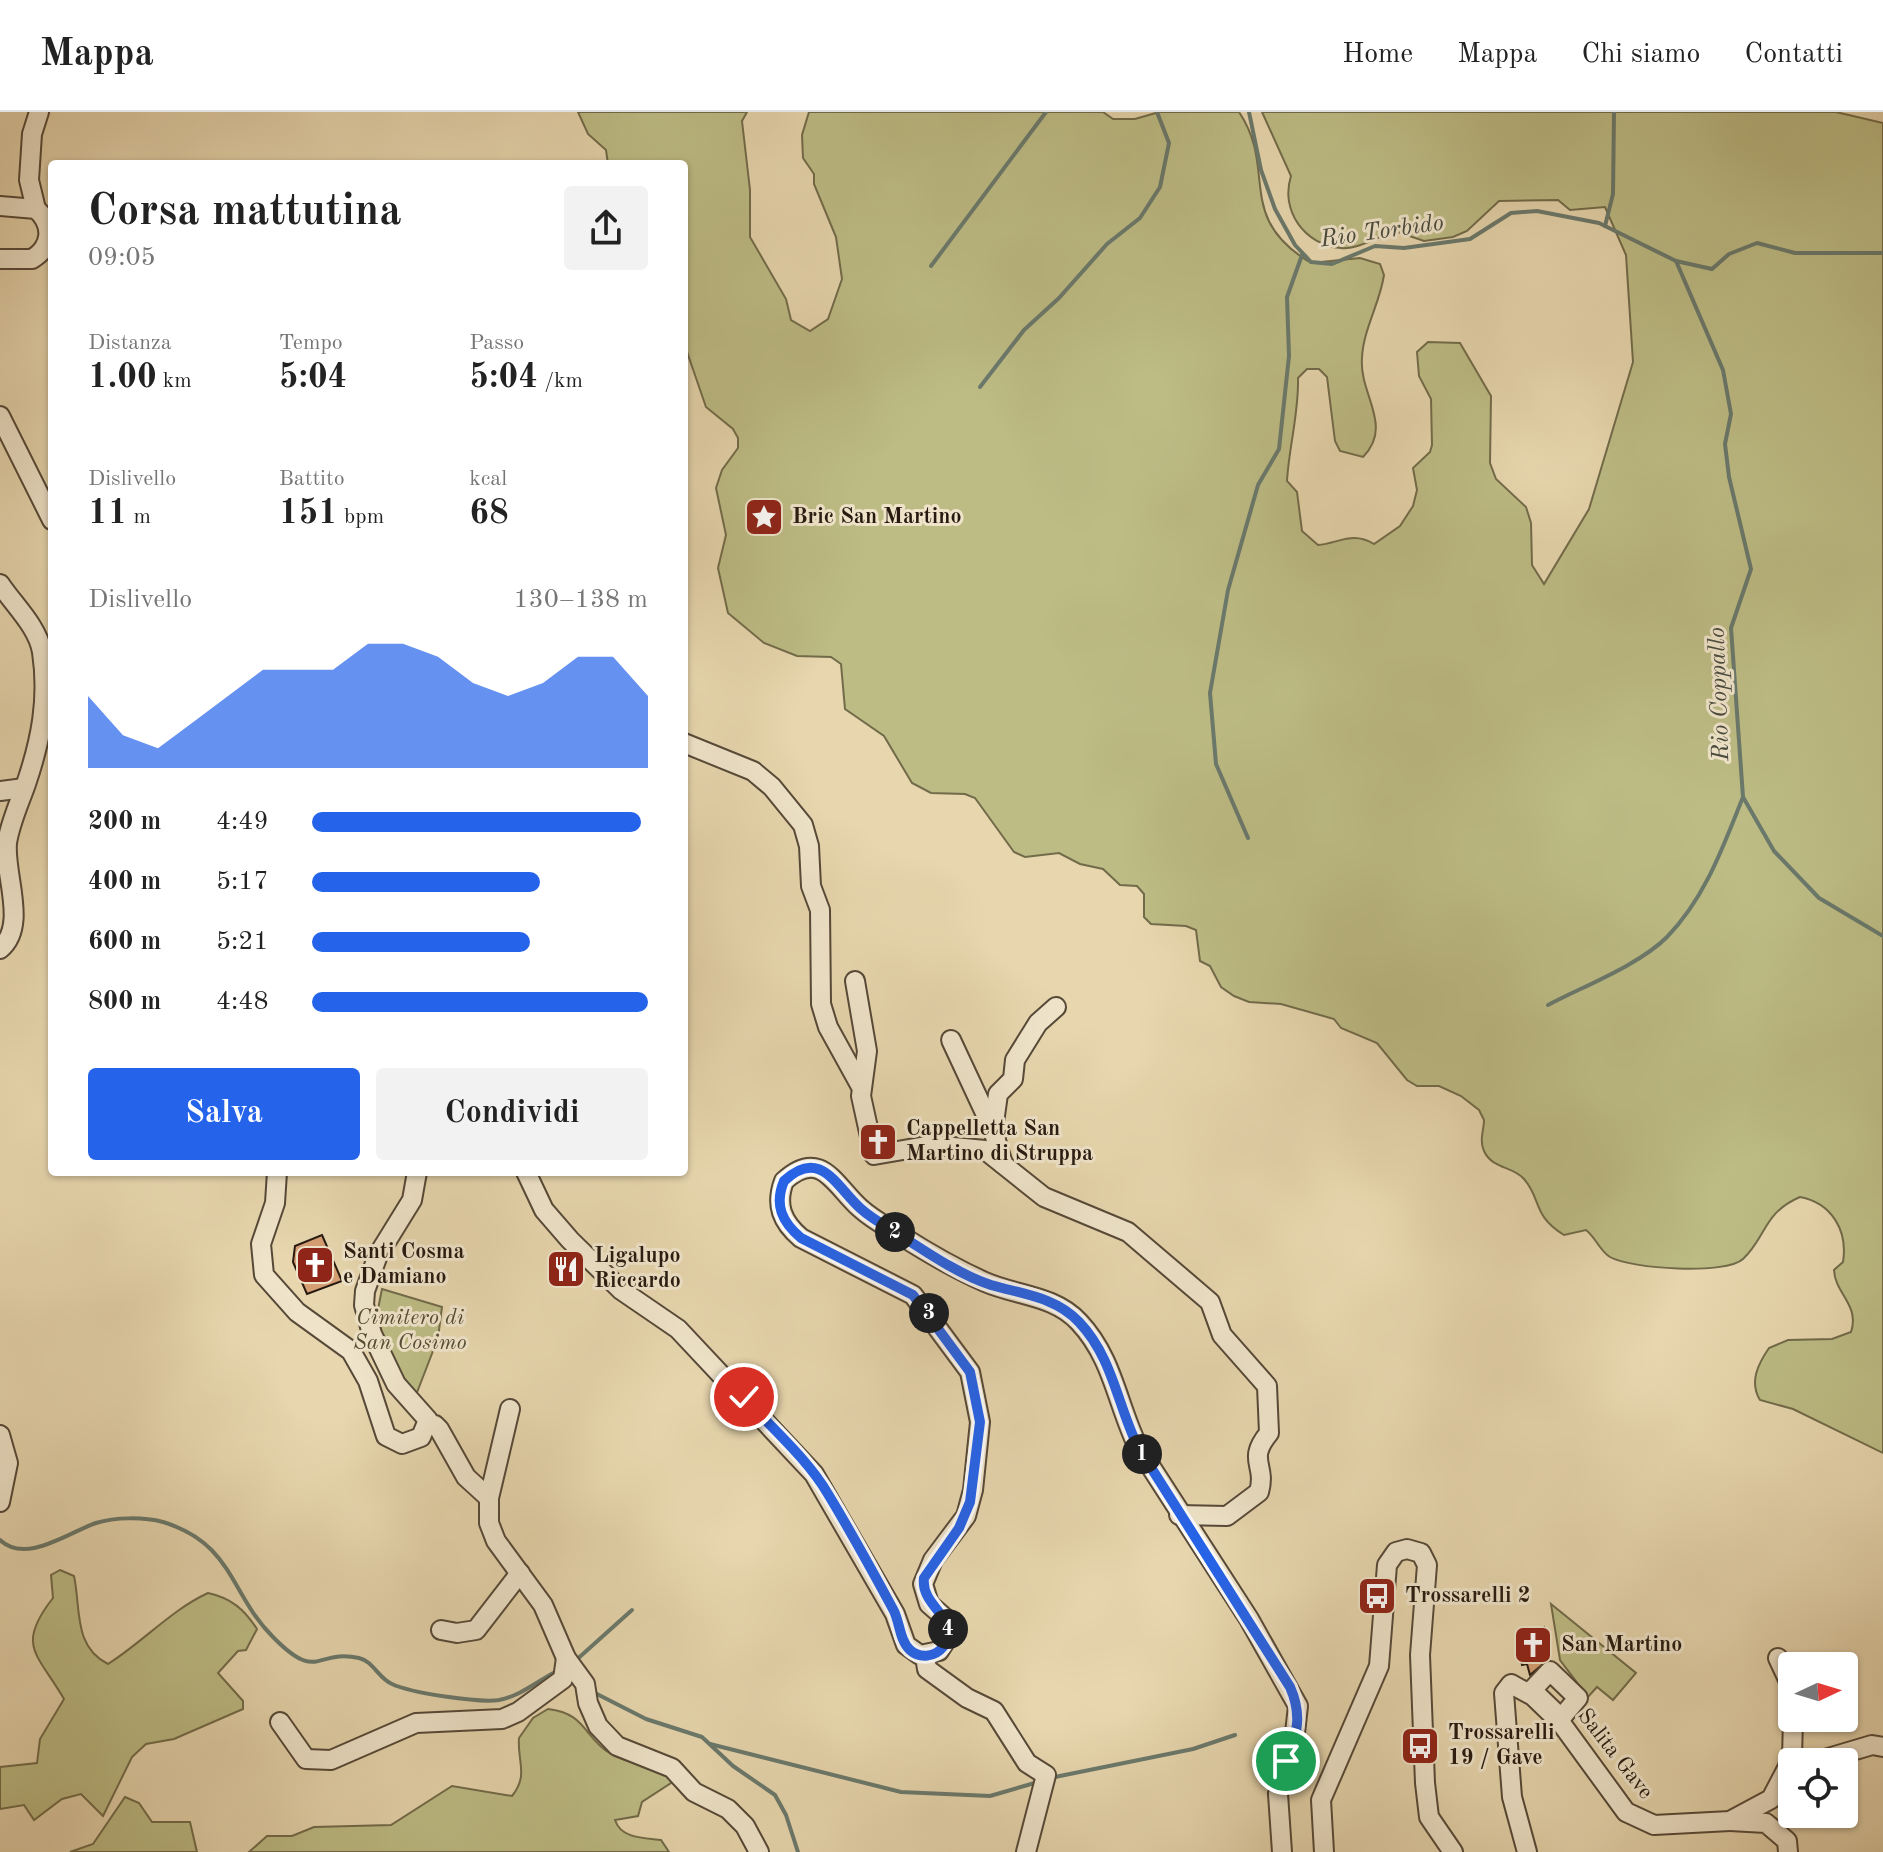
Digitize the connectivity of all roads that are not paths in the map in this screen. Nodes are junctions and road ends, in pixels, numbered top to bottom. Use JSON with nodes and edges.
{"nodes":[{"id":1,"x":39,"y":112,"type":"edge"},
{"id":2,"x":0,"y":206,"type":"edge"},
{"id":3,"x":36,"y":209,"type":"junction"},
{"id":4,"x":48,"y":227,"type":"edge"},
{"id":5,"x":48,"y":233,"type":"edge"},
{"id":6,"x":0,"y":259,"type":"edge"},
{"id":7,"x":0,"y":416,"type":"edge"},
{"id":8,"x":48,"y":512,"type":"edge"},
{"id":9,"x":0,"y":584,"type":"edge"},
{"id":10,"x":688,"y":745,"type":"edge"},
{"id":11,"x":24,"y":788,"type":"junction"},
{"id":12,"x":0,"y":791,"type":"edge"},
{"id":13,"x":0,"y":949,"type":"edge"},
{"id":14,"x":855,"y":981,"type":"dead end"},
{"id":15,"x":1056,"y":1007,"type":"dead end"},
{"id":16,"x":951,"y":1040,"type":"dead end"},
{"id":17,"x":860,"y":1085,"type":"junction"},
{"id":18,"x":993,"y":1130,"type":"junction"},
{"id":19,"x":1004,"y":1165,"type":"junction"},
{"id":20,"x":277,"y":1176,"type":"edge"},
{"id":21,"x":416,"y":1176,"type":"edge"},
{"id":22,"x":528,"y":1176,"type":"edge"},
{"id":23,"x":510,"y":1409,"type":"dead end"},
{"id":24,"x":428,"y":1426,"type":"junction"},
{"id":25,"x":0,"y":1435,"type":"edge"},
{"id":26,"x":489,"y":1498,"type":"junction"},
{"id":27,"x":0,"y":1502,"type":"edge"},
{"id":28,"x":1179,"y":1515,"type":"junction"},
{"id":29,"x":520,"y":1573,"type":"junction"},
{"id":30,"x":441,"y":1630,"type":"dead end"},
{"id":31,"x":925,"y":1656,"type":"junction"},
{"id":32,"x":570,"y":1676,"type":"junction"},
{"id":33,"x":280,"y":1722,"type":"dead end"},
{"id":34,"x":1883,"y":1747,"type":"edge"},
{"id":35,"x":1858,"y":1749,"type":"edge"},
{"id":36,"x":1778,"y":1787,"type":"edge"},
{"id":37,"x":1730,"y":1821,"type":"junction"},
{"id":38,"x":759,"y":1852,"type":"edge"},
{"id":39,"x":1026,"y":1852,"type":"edge"},
{"id":40,"x":1282,"y":1852,"type":"edge"},
{"id":41,"x":1324,"y":1852,"type":"edge"},
{"id":42,"x":1453,"y":1852,"type":"edge"},
{"id":43,"x":1527,"y":1852,"type":"edge"},
{"id":44,"x":1788,"y":1852,"type":"edge"}],
"edges":[{"from":1,"to":3,"type":"street"},
{"from":2,"to":3,"type":"street"},
{"from":3,"to":4,"type":"street"},
{"from":5,"to":6,"type":"street"},
{"from":7,"to":8,"type":"street"},
{"from":9,"to":11,"type":"street"},
{"from":10,"to":17,"type":"street"},
{"from":11,"to":12,"type":"street"},
{"from":11,"to":13,"type":"street"},
{"from":14,"to":17,"type":"street"},
{"from":15,"to":18,"type":"street"},
{"from":16,"to":18,"type":"street"},
{"from":17,"to":19,"type":"street"},
{"from":18,"to":19,"type":"street"},
{"from":19,"to":28,"type":"street"},
{"from":20,"to":24,"type":"street"},
{"from":21,"to":24,"type":"street"},
{"from":22,"to":31,"type":"street"},
{"from":23,"to":26,"type":"street"},
{"from":24,"to":26,"type":"street"},
{"from":25,"to":27,"type":"street"},
{"from":26,"to":29,"type":"street"},
{"from":28,"to":31,"type":"street"},
{"from":28,"to":40,"type":"street"},
{"from":29,"to":30,"type":"street"},
{"from":29,"to":32,"type":"street"},
{"from":31,"to":39,"type":"street"},
{"from":32,"to":33,"type":"street"},
{"from":32,"to":38,"type":"street"},
{"from":34,"to":35,"type":"street"},
{"from":36,"to":37,"type":"street","name":"Salita Gave"},
{"from":37,"to":43,"type":"street","name":"Salita Gave"},
{"from":37,"to":44,"type":"street"},
{"from":41,"to":42,"type":"street"}]}
